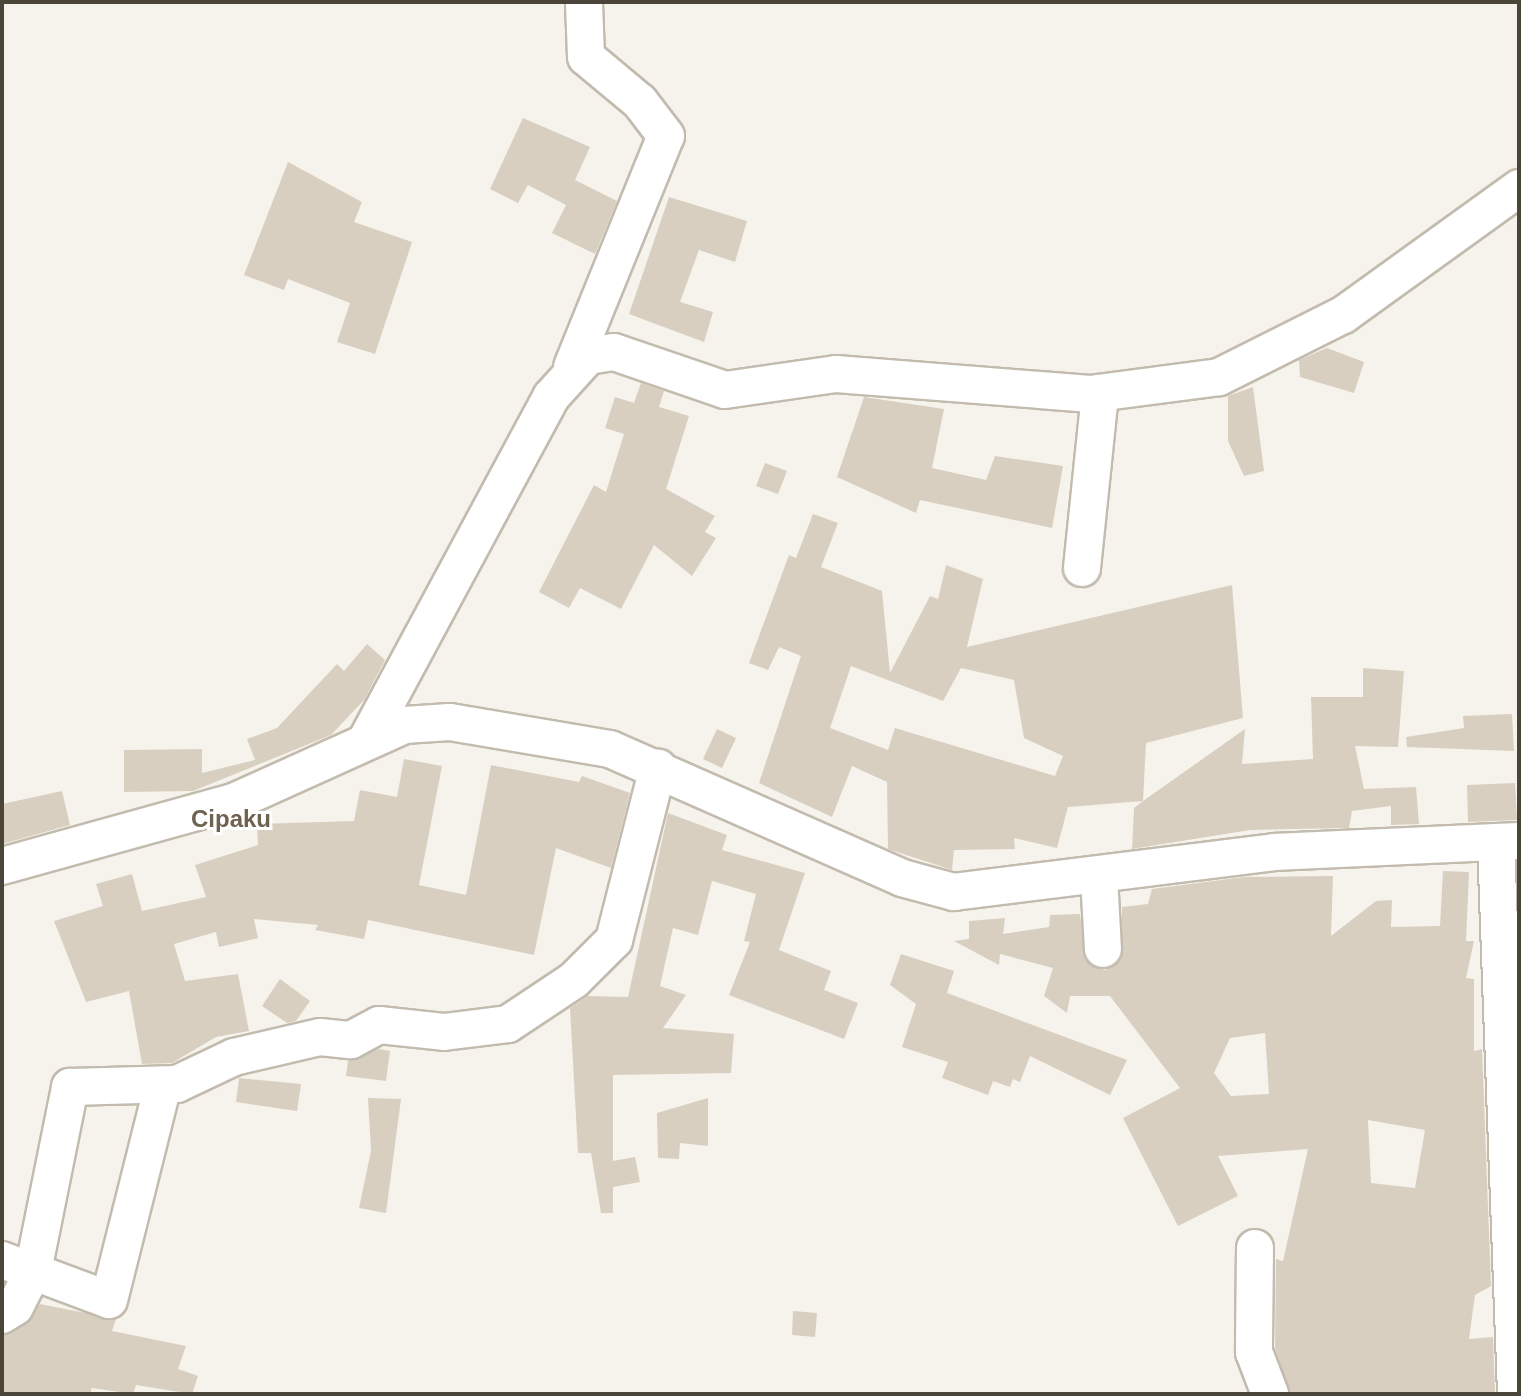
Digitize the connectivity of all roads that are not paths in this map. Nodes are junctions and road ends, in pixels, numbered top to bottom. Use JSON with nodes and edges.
{"nodes":[{"id":1,"x":584,"y":2,"type":"edge"},
{"id":2,"x":1519,"y":188,"type":"edge"},
{"id":3,"x":572,"y":367,"type":"junction"},
{"id":4,"x":1100,"y":393,"type":"junction"},
{"id":5,"x":1082,"y":568,"type":"dead end"},
{"id":6,"x":367,"y":739,"type":"junction"},
{"id":7,"x":658,"y":768,"type":"junction"},
{"id":8,"x":1508,"y":841,"type":"edge"},
{"id":9,"x":2,"y":866,"type":"edge"},
{"id":10,"x":1099,"y":876,"type":"junction"},
{"id":11,"x":1103,"y":949,"type":"dead end"},
{"id":12,"x":163,"y":1085,"type":"junction"},
{"id":13,"x":1513,"y":1223,"type":"edge"},
{"id":14,"x":1255,"y":1248,"type":"dead end"},
{"id":15,"x":18,"y":1266,"type":"edge"},
{"id":16,"x":2,"y":1315,"type":"edge"},
{"id":17,"x":1270,"y":1394,"type":"edge"},
{"id":18,"x":1516,"y":1394,"type":"edge"}],
"edges":[{"from":1,"to":3,"type":"street"},
{"from":2,"to":4,"type":"street"},
{"from":3,"to":4,"type":"street"},
{"from":3,"to":6,"type":"street"},
{"from":4,"to":5,"type":"street"},
{"from":6,"to":7,"type":"street"},
{"from":6,"to":9,"type":"street"},
{"from":7,"to":10,"type":"street"},
{"from":7,"to":12,"type":"street"},
{"from":8,"to":10,"type":"street"},
{"from":8,"to":13,"type":"street"},
{"from":10,"to":11,"type":"street"},
{"from":12,"to":15,"type":"street"},
{"from":12,"to":15,"type":"street"},
{"from":13,"to":18,"type":"street"},
{"from":14,"to":17,"type":"street"},
{"from":15,"to":16,"type":"street"}]}
